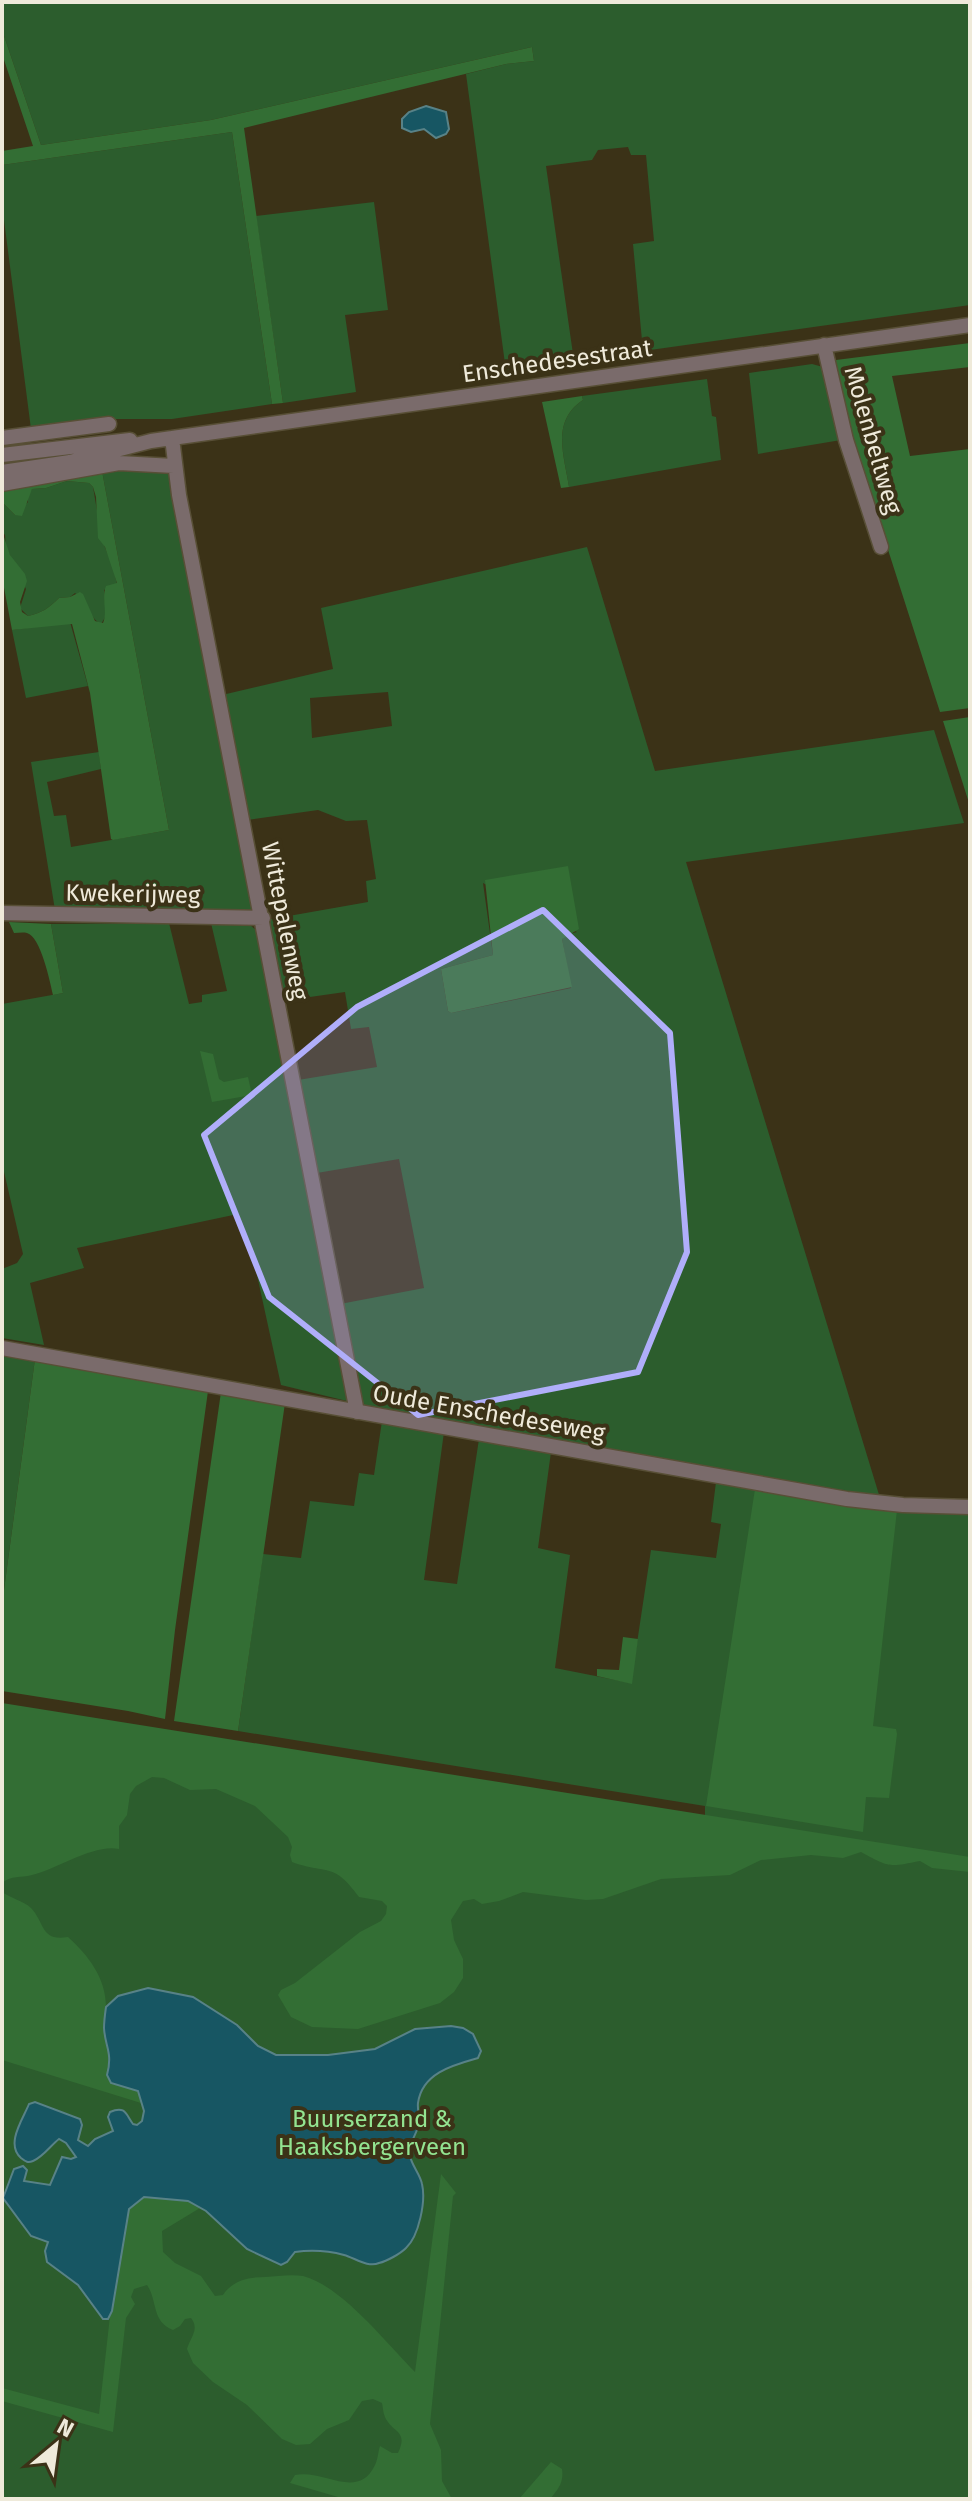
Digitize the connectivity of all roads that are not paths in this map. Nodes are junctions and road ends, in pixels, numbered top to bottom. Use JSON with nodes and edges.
{"nodes":[{"id":1,"x":970,"y":325,"type":"edge"},
{"id":2,"x":824,"y":345,"type":"junction"},
{"id":3,"x":109,"y":424,"type":"dead end"},
{"id":4,"x":2,"y":438,"type":"edge"},
{"id":5,"x":172,"y":438,"type":"junction"},
{"id":6,"x":151,"y":441,"type":"junction"},
{"id":7,"x":2,"y":455,"type":"edge"},
{"id":8,"x":174,"y":466,"type":"junction"},
{"id":9,"x":2,"y":472,"type":"edge"},
{"id":10,"x":2,"y":484,"type":"edge"},
{"id":11,"x":881,"y":547,"type":"dead end"},
{"id":12,"x":2,"y":913,"type":"edge"},
{"id":13,"x":263,"y":918,"type":"junction"},
{"id":14,"x":2,"y":1348,"type":"edge"},
{"id":15,"x":357,"y":1412,"type":"junction"},
{"id":16,"x":970,"y":1507,"type":"edge"}],
"edges":[{"from":1,"to":2,"type":"street","name":"Enschedesestraat"},
{"from":2,"to":5,"type":"street","name":"Enschedesestraat"},
{"from":2,"to":11,"type":"street","name":"Molenbeltweg"},
{"from":3,"to":4,"type":"street"},
{"from":5,"to":6,"type":"street","name":"Enschedesestraat"},
{"from":5,"to":8,"type":"street","name":"Wittepalenweg"},
{"from":6,"to":7,"type":"street","name":"Enschedesestraat"},
{"from":6,"to":9,"type":"street","name":"Enschedesestraat"},
{"from":8,"to":10,"type":"street"},
{"from":8,"to":13,"type":"street","name":"Wittepalenweg"},
{"from":12,"to":13,"type":"street","name":"Kwekerijweg"},
{"from":13,"to":15,"type":"street","name":"Wittepalenweg"},
{"from":14,"to":15,"type":"street","name":"Oude Enschedeseweg"},
{"from":15,"to":16,"type":"street","name":"Oude Enschedeseweg"}]}
